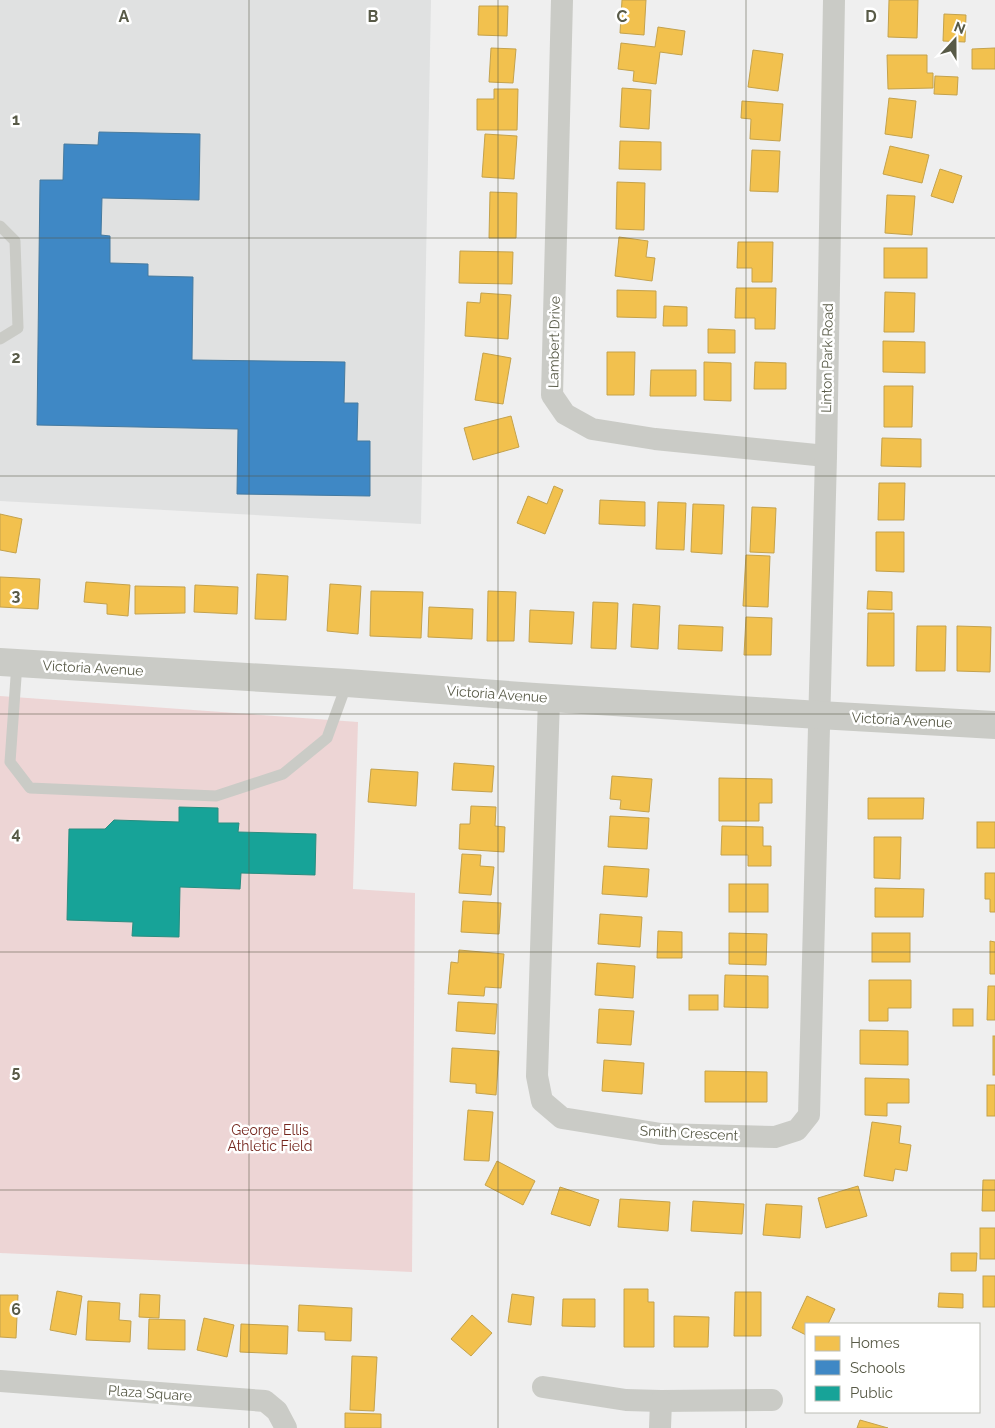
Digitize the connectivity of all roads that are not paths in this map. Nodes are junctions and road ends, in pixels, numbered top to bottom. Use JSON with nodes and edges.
{"nodes":[{"id":1,"x":562,"y":0,"type":"edge"},
{"id":2,"x":834,"y":0,"type":"edge"},
{"id":3,"x":0,"y":226,"type":"edge"},
{"id":4,"x":0,"y":339,"type":"edge"},
{"id":5,"x":826,"y":456,"type":"junction"},
{"id":6,"x":8,"y":663,"type":"edge"},
{"id":7,"x":348,"y":683,"type":"junction"},
{"id":8,"x":549,"y":698,"type":"junction"},
{"id":9,"x":819,"y":715,"type":"junction"},
{"id":10,"x":995,"y":725,"type":"edge"},
{"id":11,"x":0,"y":1381,"type":"edge"},
{"id":12,"x":543,"y":1387,"type":"dead end"},
{"id":13,"x":772,"y":1400,"type":"dead end"},
{"id":14,"x":661,"y":1401,"type":"junction"},
{"id":15,"x":286,"y":1428,"type":"edge"},
{"id":16,"x":660,"y":1428,"type":"edge"}],
"edges":[{"from":1,"to":5,"type":"street","name":"Lambert Drive"},
{"from":2,"to":5,"type":"street","name":"Linton Park Road"},
{"from":3,"to":4,"type":"lane"},
{"from":5,"to":9,"type":"street","name":"Linton Park Road"},
{"from":6,"to":7,"type":"street","name":"Victoria Avenue"},
{"from":6,"to":7,"type":"lane"},
{"from":7,"to":8,"type":"street","name":"Victoria Avenue"},
{"from":8,"to":9,"type":"street","name":"Victoria Avenue"},
{"from":8,"to":9,"type":"street","name":"Smith Crescent"},
{"from":9,"to":10,"type":"street","name":"Victoria Avenue"},
{"from":11,"to":15,"type":"street","name":"Plaza Square"},
{"from":12,"to":14,"type":"street"},
{"from":13,"to":14,"type":"street"},
{"from":14,"to":16,"type":"street"}]}
